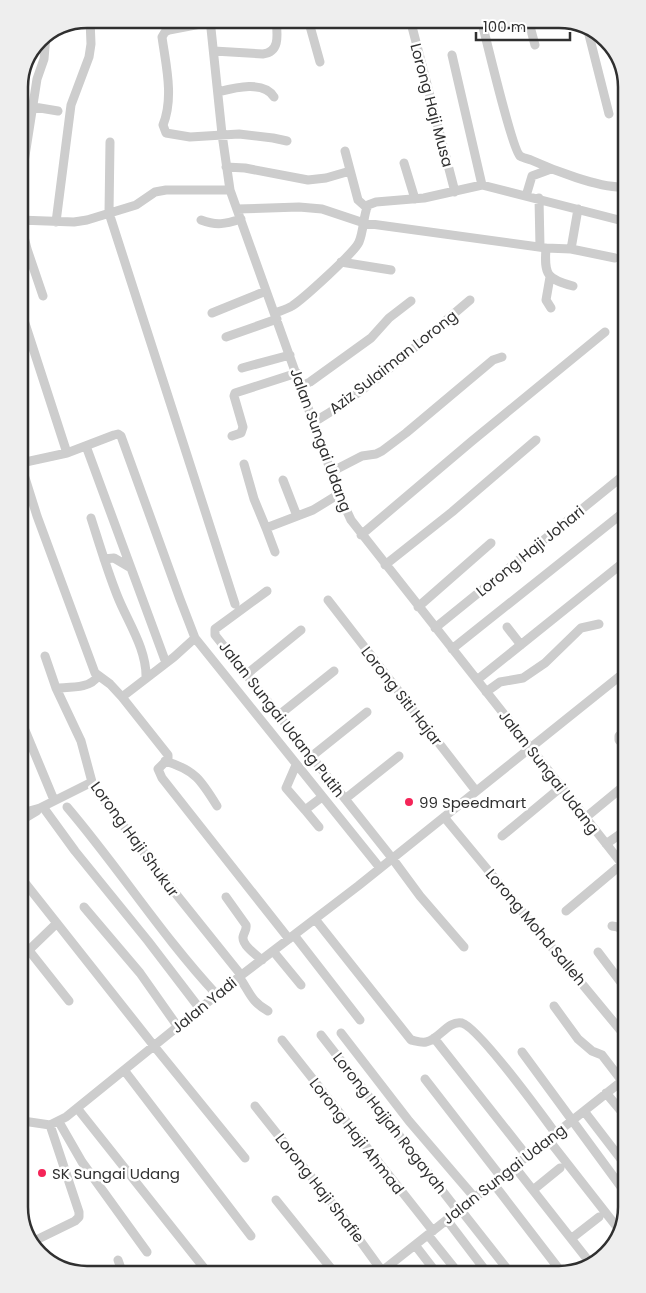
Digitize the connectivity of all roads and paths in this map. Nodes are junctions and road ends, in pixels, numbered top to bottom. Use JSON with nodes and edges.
{"nodes":[{"id":1,"x":91,"y":28,"type":"edge"},
{"id":2,"x":177,"y":28,"type":"edge"},
{"id":3,"x":212,"y":28,"type":"edge"},
{"id":4,"x":276,"y":28,"type":"edge"},
{"id":5,"x":311,"y":28,"type":"edge"},
{"id":6,"x":412,"y":28,"type":"edge"},
{"id":7,"x":483,"y":28,"type":"edge"},
{"id":8,"x":530,"y":28,"type":"edge"},
{"id":9,"x":589,"y":35,"type":"edge"},
{"id":10,"x":45,"y":45,"type":"edge"},
{"id":11,"x":535,"y":45,"type":"dead end"},
{"id":12,"x":214,"y":51,"type":"junction"},
{"id":13,"x":452,"y":55,"type":"dead end"},
{"id":14,"x":320,"y":62,"type":"dead end"},
{"id":15,"x":218,"y":92,"type":"junction"},
{"id":16,"x":274,"y":97,"type":"dead end"},
{"id":17,"x":34,"y":107,"type":"junction"},
{"id":18,"x":58,"y":111,"type":"dead end"},
{"id":19,"x":609,"y":114,"type":"dead end"},
{"id":20,"x":222,"y":134,"type":"junction"},
{"id":21,"x":287,"y":141,"type":"dead end"},
{"id":22,"x":28,"y":142,"type":"edge"},
{"id":23,"x":110,"y":142,"type":"dead end"},
{"id":24,"x":345,"y":151,"type":"dead end"},
{"id":25,"x":404,"y":163,"type":"dead end"},
{"id":26,"x":226,"y":167,"type":"junction"},
{"id":27,"x":551,"y":169,"type":"junction"},
{"id":28,"x":350,"y":171,"type":"junction"},
{"id":29,"x":482,"y":185,"type":"junction"},
{"id":30,"x":618,"y":187,"type":"edge"},
{"id":31,"x":230,"y":190,"type":"junction"},
{"id":32,"x":455,"y":192,"type":"junction"},
{"id":33,"x":526,"y":196,"type":"junction"},
{"id":34,"x":539,"y":198,"type":"junction"},
{"id":35,"x":415,"y":199,"type":"junction"},
{"id":36,"x":367,"y":208,"type":"junction"},
{"id":37,"x":237,"y":209,"type":"junction"},
{"id":38,"x":578,"y":209,"type":"junction"},
{"id":39,"x":109,"y":213,"type":"junction"},
{"id":40,"x":241,"y":219,"type":"junction"},
{"id":41,"x":28,"y":220,"type":"edge"},
{"id":42,"x":201,"y":220,"type":"dead end"},
{"id":43,"x":618,"y":220,"type":"edge"},
{"id":44,"x":56,"y":222,"type":"junction"},
{"id":45,"x":364,"y":223,"type":"junction"},
{"id":46,"x":543,"y":247,"type":"junction"},
{"id":47,"x":28,"y":249,"type":"edge"},
{"id":48,"x":571,"y":249,"type":"junction"},
{"id":49,"x":615,"y":258,"type":"dead end"},
{"id":50,"x":341,"y":262,"type":"junction"},
{"id":51,"x":391,"y":270,"type":"dead end"},
{"id":52,"x":550,"y":276,"type":"junction"},
{"id":53,"x":573,"y":286,"type":"dead end"},
{"id":54,"x":266,"y":290,"type":"junction"},
{"id":55,"x":43,"y":296,"type":"dead end"},
{"id":56,"x":470,"y":300,"type":"dead end"},
{"id":57,"x":412,"y":301,"type":"dead end"},
{"id":58,"x":551,"y":308,"type":"dead end"},
{"id":59,"x":212,"y":312,"type":"dead end"},
{"id":60,"x":276,"y":316,"type":"junction"},
{"id":61,"x":605,"y":332,"type":"dead end"},
{"id":62,"x":28,"y":333,"type":"edge"},
{"id":63,"x":226,"y":337,"type":"dead end"},
{"id":64,"x":290,"y":355,"type":"junction"},
{"id":65,"x":502,"y":357,"type":"dead end"},
{"id":66,"x":242,"y":368,"type":"dead end"},
{"id":67,"x":296,"y":373,"type":"junction"},
{"id":68,"x":301,"y":386,"type":"junction"},
{"id":69,"x":314,"y":422,"type":"junction"},
{"id":70,"x":232,"y":436,"type":"dead end"},
{"id":71,"x":536,"y":440,"type":"dead end"},
{"id":72,"x":86,"y":446,"type":"junction"},
{"id":73,"x":67,"y":453,"type":"junction"},
{"id":74,"x":28,"y":462,"type":"edge"},
{"id":75,"x":244,"y":464,"type":"dead end"},
{"id":76,"x":331,"y":472,"type":"junction"},
{"id":77,"x":284,"y":480,"type":"dead end"},
{"id":78,"x":618,"y":480,"type":"edge"},
{"id":79,"x":28,"y":487,"type":"edge"},
{"id":80,"x":339,"y":494,"type":"junction"},
{"id":81,"x":297,"y":516,"type":"junction"},
{"id":82,"x":618,"y":517,"type":"edge"},
{"id":83,"x":90,"y":518,"type":"dead end"},
{"id":84,"x":266,"y":528,"type":"junction"},
{"id":85,"x":361,"y":535,"type":"junction"},
{"id":86,"x":491,"y":543,"type":"dead end"},
{"id":87,"x":275,"y":552,"type":"dead end"},
{"id":88,"x":104,"y":559,"type":"junction"},
{"id":89,"x":385,"y":565,"type":"junction"},
{"id":90,"x":618,"y":567,"type":"edge"},
{"id":91,"x":132,"y":568,"type":"junction"},
{"id":92,"x":267,"y":591,"type":"dead end"},
{"id":93,"x":328,"y":600,"type":"dead end"},
{"id":94,"x":235,"y":604,"type":"dead end"},
{"id":95,"x":418,"y":607,"type":"junction"},
{"id":96,"x":599,"y":624,"type":"dead end"},
{"id":97,"x":507,"y":626,"type":"dead end"},
{"id":98,"x":435,"y":628,"type":"junction"},
{"id":99,"x":302,"y":630,"type":"dead end"},
{"id":100,"x":195,"y":638,"type":"junction"},
{"id":101,"x":521,"y":645,"type":"junction"},
{"id":102,"x":452,"y":649,"type":"junction"},
{"id":103,"x":45,"y":656,"type":"dead end"},
{"id":104,"x":166,"y":663,"type":"junction"},
{"id":105,"x":334,"y":671,"type":"dead end"},
{"id":106,"x":247,"y":674,"type":"junction"},
{"id":107,"x":102,"y":678,"type":"junction"},
{"id":108,"x":146,"y":678,"type":"junction"},
{"id":109,"x":618,"y":678,"type":"edge"},
{"id":110,"x":477,"y":680,"type":"junction"},
{"id":111,"x":56,"y":688,"type":"junction"},
{"id":112,"x":486,"y":692,"type":"junction"},
{"id":113,"x":122,"y":697,"type":"junction"},
{"id":114,"x":367,"y":712,"type":"dead end"},
{"id":115,"x":279,"y":715,"type":"junction"},
{"id":116,"x":28,"y":737,"type":"edge"},
{"id":117,"x":530,"y":748,"type":"junction"},
{"id":118,"x":312,"y":756,"type":"junction"},
{"id":119,"x":399,"y":756,"type":"dead end"},
{"id":120,"x":165,"y":761,"type":"junction"},
{"id":121,"x":296,"y":765,"type":"junction"},
{"id":122,"x":92,"y":782,"type":"junction"},
{"id":123,"x":560,"y":788,"type":"junction"},
{"id":124,"x":476,"y":791,"type":"junction"},
{"id":125,"x":618,"y":791,"type":"edge"},
{"id":126,"x":322,"y":797,"type":"junction"},
{"id":127,"x":345,"y":799,"type":"junction"},
{"id":128,"x":54,"y":800,"type":"junction"},
{"id":129,"x":217,"y":806,"type":"dead end"},
{"id":130,"x":42,"y":807,"type":"junction"},
{"id":131,"x":67,"y":807,"type":"dead end"},
{"id":132,"x":305,"y":810,"type":"junction"},
{"id":133,"x":28,"y":811,"type":"edge"},
{"id":134,"x":28,"y":817,"type":"edge"},
{"id":135,"x":444,"y":817,"type":"junction"},
{"id":136,"x":585,"y":818,"type":"junction"},
{"id":137,"x":319,"y":826,"type":"dead end"},
{"id":138,"x":502,"y":836,"type":"dead end"},
{"id":139,"x":618,"y":836,"type":"edge"},
{"id":140,"x":606,"y":844,"type":"junction"},
{"id":141,"x":618,"y":857,"type":"edge"},
{"id":142,"x":392,"y":858,"type":"junction"},
{"id":143,"x":618,"y":866,"type":"edge"},
{"id":144,"x":380,"y":868,"type":"junction"},
{"id":145,"x":28,"y":887,"type":"edge"},
{"id":146,"x":226,"y":897,"type":"dead end"},
{"id":147,"x":84,"y":907,"type":"dead end"},
{"id":148,"x":566,"y":911,"type":"dead end"},
{"id":149,"x":315,"y":920,"type":"junction"},
{"id":150,"x":57,"y":923,"type":"junction"},
{"id":151,"x":612,"y":926,"type":"dead end"},
{"id":152,"x":618,"y":927,"type":"edge"},
{"id":153,"x":291,"y":937,"type":"junction"},
{"id":154,"x":464,"y":947,"type":"dead end"},
{"id":155,"x":273,"y":951,"type":"junction"},
{"id":156,"x":598,"y":952,"type":"dead end"},
{"id":157,"x":262,"y":960,"type":"junction"},
{"id":158,"x":240,"y":976,"type":"junction"},
{"id":159,"x":618,"y":978,"type":"edge"},
{"id":160,"x":301,"y":985,"type":"dead end"},
{"id":161,"x":217,"y":995,"type":"junction"},
{"id":162,"x":70,"y":1002,"type":"dead end"},
{"id":163,"x":554,"y":1006,"type":"dead end"},
{"id":164,"x":200,"y":1009,"type":"junction"},
{"id":165,"x":268,"y":1011,"type":"dead end"},
{"id":166,"x":360,"y":1020,"type":"dead end"},
{"id":167,"x":178,"y":1027,"type":"junction"},
{"id":168,"x":618,"y":1027,"type":"edge"},
{"id":169,"x":341,"y":1033,"type":"dead end"},
{"id":170,"x":321,"y":1035,"type":"dead end"},
{"id":171,"x":434,"y":1038,"type":"junction"},
{"id":172,"x":282,"y":1040,"type":"dead end"},
{"id":173,"x":154,"y":1046,"type":"junction"},
{"id":174,"x":522,"y":1052,"type":"dead end"},
{"id":175,"x":124,"y":1070,"type":"junction"},
{"id":176,"x":618,"y":1072,"type":"edge"},
{"id":177,"x":425,"y":1079,"type":"dead end"},
{"id":178,"x":618,"y":1084,"type":"edge"},
{"id":179,"x":606,"y":1093,"type":"junction"},
{"id":180,"x":256,"y":1106,"type":"dead end"},
{"id":181,"x":618,"y":1107,"type":"edge"},
{"id":182,"x":77,"y":1108,"type":"junction"},
{"id":183,"x":584,"y":1111,"type":"junction"},
{"id":184,"x":28,"y":1121,"type":"edge"},
{"id":185,"x":572,"y":1121,"type":"junction"},
{"id":186,"x":54,"y":1124,"type":"junction"},
{"id":187,"x":552,"y":1136,"type":"junction"},
{"id":188,"x":527,"y":1156,"type":"junction"},
{"id":189,"x":618,"y":1156,"type":"edge"},
{"id":190,"x":245,"y":1158,"type":"dead end"},
{"id":191,"x":514,"y":1166,"type":"junction"},
{"id":192,"x":560,"y":1168,"type":"dead end"},
{"id":193,"x":501,"y":1176,"type":"junction"},
{"id":194,"x":493,"y":1183,"type":"junction"},
{"id":195,"x":618,"y":1183,"type":"edge"},
{"id":196,"x":534,"y":1190,"type":"junction"},
{"id":197,"x":475,"y":1198,"type":"junction"},
{"id":198,"x":276,"y":1200,"type":"dead end"},
{"id":199,"x":459,"y":1210,"type":"junction"},
{"id":200,"x":599,"y":1217,"type":"dead end"},
{"id":201,"x":447,"y":1220,"type":"junction"},
{"id":202,"x":615,"y":1224,"type":"edge"},
{"id":203,"x":430,"y":1233,"type":"junction"},
{"id":204,"x":251,"y":1236,"type":"dead end"},
{"id":205,"x":572,"y":1238,"type":"junction"},
{"id":206,"x":37,"y":1239,"type":"edge"},
{"id":207,"x":415,"y":1245,"type":"junction"},
{"id":208,"x":147,"y":1252,"type":"dead end"},
{"id":209,"x":588,"y":1258,"type":"edge"},
{"id":210,"x":118,"y":1260,"type":"dead end"},
{"id":211,"x":120,"y":1265,"type":"edge"},
{"id":212,"x":202,"y":1265,"type":"edge"},
{"id":213,"x":329,"y":1266,"type":"edge"},
{"id":214,"x":378,"y":1266,"type":"edge"},
{"id":215,"x":389,"y":1266,"type":"edge"},
{"id":216,"x":431,"y":1266,"type":"edge"},
{"id":217,"x":453,"y":1266,"type":"edge"},
{"id":218,"x":482,"y":1266,"type":"edge"},
{"id":219,"x":505,"y":1266,"type":"edge"},
{"id":220,"x":556,"y":1266,"type":"edge"}],
"edges":[{"from":1,"to":44,"type":"street"},
{"from":2,"to":20,"type":"street"},
{"from":3,"to":12,"type":"street","name":"Jalan Sungai Udang"},
{"from":4,"to":12,"type":"street"},
{"from":5,"to":14,"type":"street"},
{"from":6,"to":32,"type":"street","name":"Lorong Haji Musa"},
{"from":7,"to":27,"type":"street"},
{"from":8,"to":11,"type":"street"},
{"from":9,"to":19,"type":"street"},
{"from":10,"to":17,"type":"street"},
{"from":12,"to":15,"type":"street","name":"Jalan Sungai Udang"},
{"from":13,"to":29,"type":"street"},
{"from":15,"to":16,"type":"street"},
{"from":15,"to":20,"type":"street","name":"Jalan Sungai Udang"},
{"from":17,"to":18,"type":"street"},
{"from":17,"to":22,"type":"street"},
{"from":20,"to":21,"type":"street"},
{"from":20,"to":26,"type":"street","name":"Jalan Sungai Udang"},
{"from":23,"to":39,"type":"street"},
{"from":24,"to":28,"type":"street"},
{"from":25,"to":35,"type":"street"},
{"from":26,"to":28,"type":"street"},
{"from":26,"to":31,"type":"street","name":"Jalan Sungai Udang"},
{"from":27,"to":30,"type":"street"},
{"from":27,"to":33,"type":"street"},
{"from":28,"to":36,"type":"street"},
{"from":29,"to":32,"type":"street"},
{"from":29,"to":33,"type":"street"},
{"from":31,"to":37,"type":"street","name":"Jalan Sungai Udang"},
{"from":31,"to":39,"type":"street"},
{"from":32,"to":35,"type":"street"},
{"from":33,"to":34,"type":"street"},
{"from":34,"to":38,"type":"street"},
{"from":34,"to":46,"type":"street"},
{"from":35,"to":36,"type":"street"},
{"from":36,"to":45,"type":"street"},
{"from":37,"to":40,"type":"street","name":"Jalan Sungai Udang"},
{"from":37,"to":45,"type":"street"},
{"from":38,"to":43,"type":"street"},
{"from":38,"to":48,"type":"street"},
{"from":39,"to":44,"type":"street"},
{"from":39,"to":94,"type":"street"},
{"from":40,"to":42,"type":"street"},
{"from":40,"to":54,"type":"street","name":"Jalan Sungai Udang"},
{"from":41,"to":44,"type":"street"},
{"from":45,"to":46,"type":"street"},
{"from":45,"to":50,"type":"street"},
{"from":46,"to":48,"type":"street"},
{"from":46,"to":52,"type":"street"},
{"from":47,"to":55,"type":"street"},
{"from":48,"to":49,"type":"street"},
{"from":50,"to":51,"type":"street"},
{"from":50,"to":60,"type":"street"},
{"from":52,"to":53,"type":"street"},
{"from":52,"to":58,"type":"street"},
{"from":54,"to":59,"type":"street"},
{"from":54,"to":60,"type":"street","name":"Jalan Sungai Udang"},
{"from":56,"to":69,"type":"street","name":"Aziz Sulaiman Lorong"},
{"from":57,"to":68,"type":"street"},
{"from":60,"to":63,"type":"street"},
{"from":60,"to":64,"type":"street","name":"Jalan Sungai Udang"},
{"from":61,"to":85,"type":"street"},
{"from":62,"to":73,"type":"street"},
{"from":64,"to":66,"type":"street"},
{"from":64,"to":67,"type":"street","name":"Jalan Sungai Udang"},
{"from":65,"to":76,"type":"street"},
{"from":67,"to":68,"type":"street","name":"Jalan Sungai Udang"},
{"from":67,"to":70,"type":"street"},
{"from":68,"to":69,"type":"street","name":"Jalan Sungai Udang"},
{"from":69,"to":76,"type":"street","name":"Jalan Sungai Udang"},
{"from":71,"to":89,"type":"street"},
{"from":72,"to":73,"type":"street"},
{"from":72,"to":91,"type":"street"},
{"from":72,"to":100,"type":"street"},
{"from":73,"to":74,"type":"street"},
{"from":75,"to":84,"type":"street"},
{"from":76,"to":80,"type":"street","name":"Jalan Sungai Udang"},
{"from":77,"to":81,"type":"street"},
{"from":78,"to":98,"type":"street","name":"Lorong Haji Johari"},
{"from":79,"to":107,"type":"street"},
{"from":80,"to":81,"type":"street"},
{"from":80,"to":85,"type":"street","name":"Jalan Sungai Udang"},
{"from":81,"to":84,"type":"street"},
{"from":82,"to":102,"type":"street"},
{"from":83,"to":88,"type":"street"},
{"from":84,"to":87,"type":"street"},
{"from":85,"to":89,"type":"street","name":"Jalan Sungai Udang"},
{"from":86,"to":95,"type":"street"},
{"from":88,"to":91,"type":"street"},
{"from":88,"to":108,"type":"street"},
{"from":89,"to":95,"type":"street","name":"Jalan Sungai Udang"},
{"from":90,"to":101,"type":"street"},
{"from":91,"to":104,"type":"street"},
{"from":92,"to":106,"type":"street","name":"Jalan Sungai Udang Putih"},
{"from":93,"to":124,"type":"street","name":"Lorong Siti Hajar"},
{"from":95,"to":98,"type":"street","name":"Jalan Sungai Udang"},
{"from":96,"to":112,"type":"street"},
{"from":97,"to":101,"type":"street"},
{"from":98,"to":102,"type":"street","name":"Jalan Sungai Udang"},
{"from":99,"to":106,"type":"street"},
{"from":100,"to":104,"type":"street"},
{"from":100,"to":121,"type":"street"},
{"from":101,"to":110,"type":"street"},
{"from":102,"to":110,"type":"street","name":"Jalan Sungai Udang"},
{"from":103,"to":111,"type":"street","name":"Lorong Haji Shukur"},
{"from":104,"to":108,"type":"street"},
{"from":105,"to":115,"type":"street"},
{"from":106,"to":115,"type":"street","name":"Jalan Sungai Udang Putih"},
{"from":107,"to":111,"type":"street"},
{"from":107,"to":113,"type":"street"},
{"from":108,"to":113,"type":"street"},
{"from":109,"to":117,"type":"street","name":"Jalan Yadi"},
{"from":110,"to":112,"type":"street","name":"Jalan Sungai Udang"},
{"from":111,"to":122,"type":"street","name":"Lorong Haji Shukur"},
{"from":112,"to":117,"type":"street","name":"Jalan Sungai Udang"},
{"from":113,"to":120,"type":"street"},
{"from":114,"to":118,"type":"street"},
{"from":115,"to":118,"type":"street","name":"Jalan Sungai Udang Putih"},
{"from":116,"to":128,"type":"street"},
{"from":117,"to":123,"type":"street","name":"Jalan Sungai Udang"},
{"from":117,"to":124,"type":"street","name":"Jalan Yadi"},
{"from":118,"to":127,"type":"street","name":"Jalan Sungai Udang Putih"},
{"from":119,"to":127,"type":"street"},
{"from":120,"to":129,"type":"street"},
{"from":120,"to":153,"type":"street"},
{"from":121,"to":126,"type":"street"},
{"from":121,"to":132,"type":"street"},
{"from":122,"to":128,"type":"street"},
{"from":122,"to":158,"type":"street","name":"Lorong Haji Shukur"},
{"from":123,"to":136,"type":"street","name":"Jalan Sungai Udang"},
{"from":123,"to":138,"type":"street"},
{"from":124,"to":135,"type":"street","name":"Jalan Yadi"},
{"from":125,"to":136,"type":"street"},
{"from":126,"to":132,"type":"street"},
{"from":126,"to":144,"type":"street"},
{"from":127,"to":142,"type":"street","name":"Jalan Sungai Udang Putih"},
{"from":128,"to":130,"type":"street"},
{"from":130,"to":133,"type":"street"},
{"from":130,"to":134,"type":"street"},
{"from":130,"to":164,"type":"street"},
{"from":131,"to":161,"type":"street"},
{"from":132,"to":137,"type":"street"},
{"from":135,"to":142,"type":"street","name":"Jalan Yadi"},
{"from":135,"to":168,"type":"street","name":"Lorong Mohd Salleh"},
{"from":136,"to":140,"type":"street","name":"Jalan Sungai Udang"},
{"from":139,"to":140,"type":"street"},
{"from":140,"to":141,"type":"street","name":"Jalan Sungai Udang"},
{"from":142,"to":144,"type":"street","name":"Jalan Yadi"},
{"from":142,"to":154,"type":"street","name":"Jalan Sungai Udang Putih"},
{"from":143,"to":148,"type":"street"},
{"from":144,"to":149,"type":"street","name":"Jalan Yadi"},
{"from":145,"to":150,"type":"street"},
{"from":146,"to":157,"type":"street"},
{"from":147,"to":167,"type":"street"},
{"from":149,"to":153,"type":"street","name":"Jalan Yadi"},
{"from":149,"to":171,"type":"street"},
{"from":150,"to":162,"type":"street"},
{"from":150,"to":173,"type":"street"},
{"from":151,"to":152,"type":"street"},
{"from":153,"to":155,"type":"street","name":"Jalan Yadi"},
{"from":153,"to":166,"type":"street"},
{"from":155,"to":157,"type":"street","name":"Jalan Yadi"},
{"from":155,"to":160,"type":"street"},
{"from":156,"to":159,"type":"street"},
{"from":157,"to":158,"type":"street","name":"Jalan Yadi"},
{"from":158,"to":161,"type":"street","name":"Jalan Yadi"},
{"from":158,"to":165,"type":"street","name":"Lorong Haji Shukur"},
{"from":161,"to":164,"type":"street","name":"Jalan Yadi"},
{"from":163,"to":176,"type":"street"},
{"from":164,"to":167,"type":"street","name":"Jalan Yadi"},
{"from":167,"to":173,"type":"street","name":"Jalan Yadi"},
{"from":169,"to":197,"type":"street"},
{"from":170,"to":199,"type":"street","name":"Lorong Hajjah Rogayah"},
{"from":171,"to":187,"type":"street"},
{"from":171,"to":188,"type":"street"},
{"from":172,"to":203,"type":"street","name":"Lorong Haji Ahmad"},
{"from":173,"to":175,"type":"street","name":"Jalan Yadi"},
{"from":173,"to":190,"type":"street"},
{"from":174,"to":185,"type":"street"},
{"from":175,"to":182,"type":"street","name":"Jalan Yadi"},
{"from":175,"to":204,"type":"street"},
{"from":177,"to":193,"type":"street"},
{"from":178,"to":179,"type":"street","name":"Jalan Sungai Udang"},
{"from":179,"to":181,"type":"street"},
{"from":179,"to":183,"type":"street","name":"Jalan Sungai Udang"},
{"from":180,"to":214,"type":"street","name":"Lorong Haji Shafie"},
{"from":182,"to":186,"type":"street","name":"Jalan Yadi"},
{"from":182,"to":212,"type":"street"},
{"from":183,"to":185,"type":"street","name":"Jalan Sungai Udang"},
{"from":183,"to":189,"type":"street"},
{"from":184,"to":186,"type":"street"},
{"from":185,"to":187,"type":"street","name":"Jalan Sungai Udang"},
{"from":185,"to":195,"type":"street"},
{"from":186,"to":206,"type":"street"},
{"from":186,"to":208,"type":"street"},
{"from":187,"to":188,"type":"street","name":"Jalan Sungai Udang"},
{"from":187,"to":202,"type":"street"},
{"from":188,"to":191,"type":"street","name":"Jalan Sungai Udang"},
{"from":191,"to":193,"type":"street","name":"Jalan Sungai Udang"},
{"from":191,"to":196,"type":"street"},
{"from":192,"to":196,"type":"street"},
{"from":193,"to":194,"type":"street","name":"Jalan Sungai Udang"},
{"from":194,"to":197,"type":"street","name":"Jalan Sungai Udang"},
{"from":194,"to":220,"type":"street"},
{"from":196,"to":205,"type":"street"},
{"from":197,"to":199,"type":"street","name":"Jalan Sungai Udang"},
{"from":198,"to":213,"type":"street"},
{"from":199,"to":201,"type":"street","name":"Jalan Sungai Udang"},
{"from":199,"to":219,"type":"street","name":"Lorong Hajjah Rogayah"},
{"from":200,"to":205,"type":"street"},
{"from":201,"to":203,"type":"street","name":"Jalan Sungai Udang"},
{"from":201,"to":218,"type":"street"},
{"from":203,"to":207,"type":"street","name":"Jalan Sungai Udang"},
{"from":203,"to":217,"type":"street","name":"Lorong Haji Ahmad"},
{"from":205,"to":209,"type":"street"},
{"from":207,"to":215,"type":"street","name":"Jalan Sungai Udang"},
{"from":207,"to":216,"type":"street"},
{"from":210,"to":211,"type":"street"}]}
